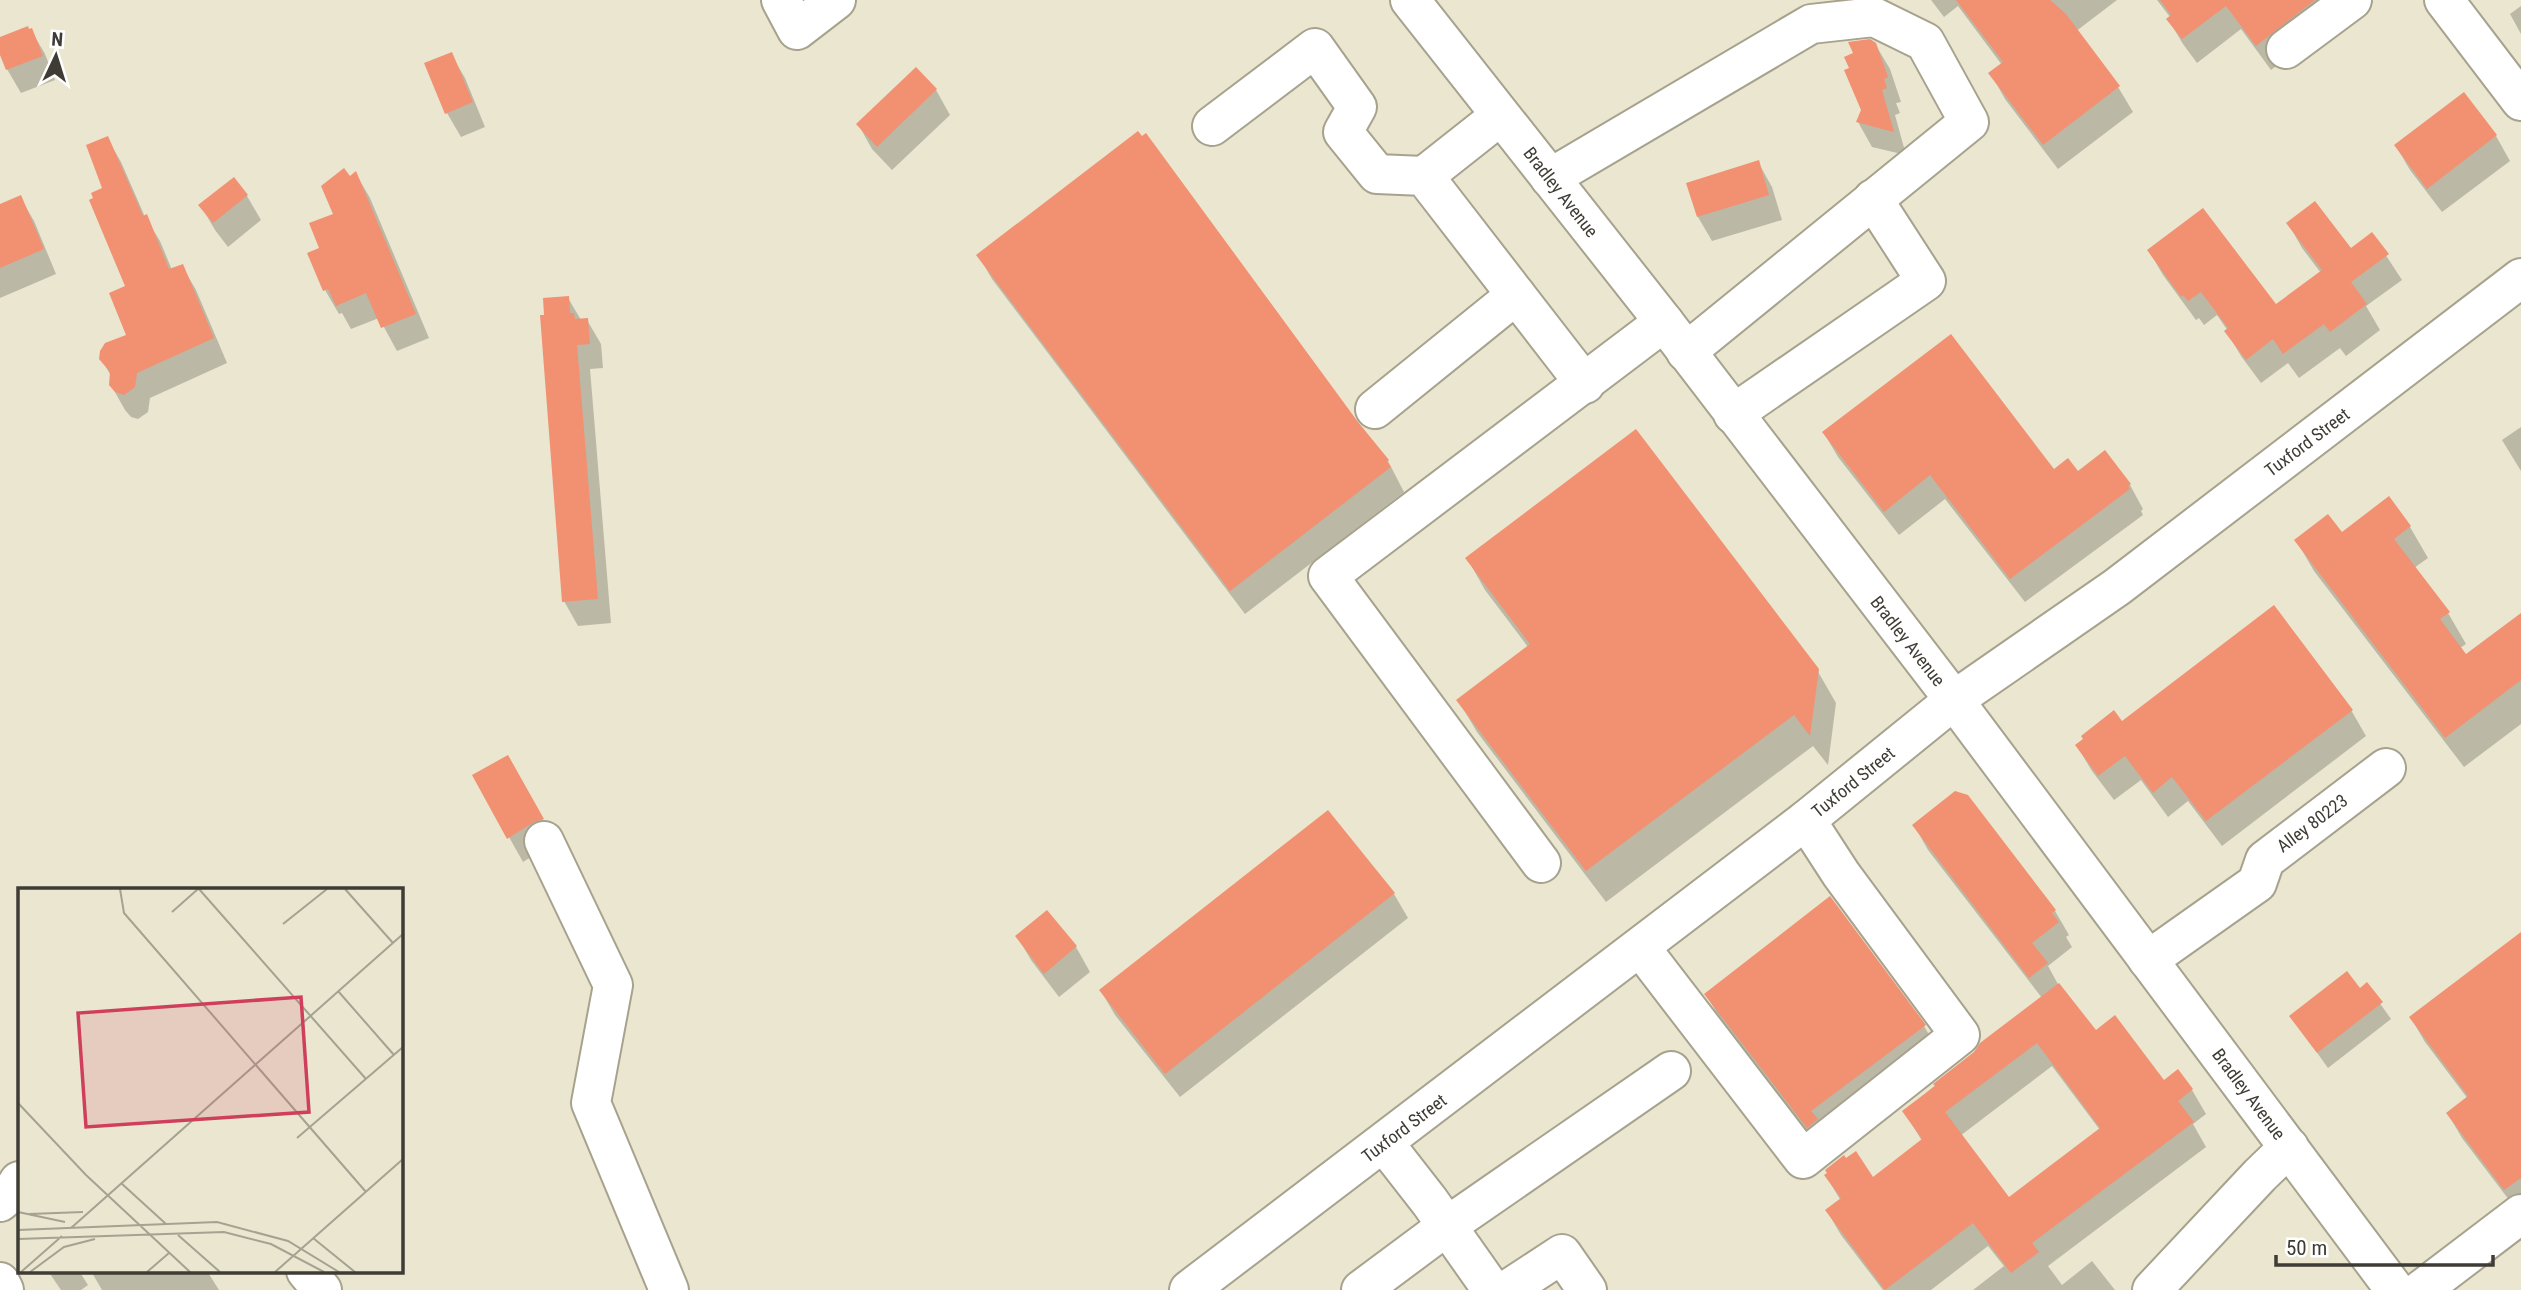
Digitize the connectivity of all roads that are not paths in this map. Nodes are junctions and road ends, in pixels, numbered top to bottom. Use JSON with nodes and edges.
{"nodes":[{"id":1,"x":780,"y":0,"type":"edge"},
{"id":2,"x":836,"y":0,"type":"edge"},
{"id":3,"x":1410,"y":0,"type":"edge"},
{"id":4,"x":2352,"y":0,"type":"edge"},
{"id":5,"x":2444,"y":0,"type":"edge"},
{"id":6,"x":2286,"y":49,"type":"dead end"},
{"id":7,"x":2521,"y":101,"type":"edge"},
{"id":8,"x":1500,"y":116,"type":"junction"},
{"id":9,"x":1212,"y":126,"type":"dead end"},
{"id":10,"x":1424,"y":176,"type":"junction"},
{"id":11,"x":1550,"y":178,"type":"junction"},
{"id":12,"x":1873,"y":199,"type":"junction"},
{"id":13,"x":2521,"y":278,"type":"edge"},
{"id":14,"x":1516,"y":295,"type":"junction"},
{"id":15,"x":1675,"y":337,"type":"junction"},
{"id":16,"x":1585,"y":384,"type":"junction"},
{"id":17,"x":1375,"y":409,"type":"dead end"},
{"id":18,"x":1733,"y":414,"type":"junction"},
{"id":19,"x":1954,"y":700,"type":"junction"},
{"id":20,"x":2386,"y":768,"type":"dead end"},
{"id":21,"x":1806,"y":820,"type":"junction"},
{"id":22,"x":544,"y":841,"type":"dead end"},
{"id":23,"x":1541,"y":863,"type":"dead end"},
{"id":24,"x":1640,"y":947,"type":"junction"},
{"id":25,"x":2148,"y":960,"type":"junction"},
{"id":26,"x":1671,"y":1072,"type":"dead end"},
{"id":27,"x":1384,"y":1143,"type":"junction"},
{"id":28,"x":2289,"y":1147,"type":"junction"},
{"id":29,"x":18,"y":1183,"type":"edge"},
{"id":30,"x":0,"y":1202,"type":"edge"},
{"id":31,"x":2521,"y":1214,"type":"edge"},
{"id":32,"x":1447,"y":1226,"type":"junction"},
{"id":33,"x":307,"y":1272,"type":"edge"},
{"id":34,"x":0,"y":1282,"type":"edge"},
{"id":35,"x":1204,"y":1286,"type":"edge"},
{"id":36,"x":4,"y":1290,"type":"edge"},
{"id":37,"x":322,"y":1290,"type":"edge"},
{"id":38,"x":669,"y":1290,"type":"edge"},
{"id":39,"x":1361,"y":1290,"type":"edge"},
{"id":40,"x":1492,"y":1290,"type":"edge"},
{"id":41,"x":1507,"y":1290,"type":"edge"},
{"id":42,"x":1587,"y":1290,"type":"edge"},
{"id":43,"x":2152,"y":1290,"type":"edge"},
{"id":44,"x":2394,"y":1290,"type":"edge"},
{"id":45,"x":2421,"y":1290,"type":"edge"}],
"edges":[{"from":1,"to":2,"type":"street"},
{"from":3,"to":8,"type":"street","name":"Bradley Avenue"},
{"from":4,"to":6,"type":"street"},
{"from":5,"to":7,"type":"street"},
{"from":8,"to":10,"type":"street"},
{"from":8,"to":11,"type":"street","name":"Bradley Avenue"},
{"from":9,"to":10,"type":"street"},
{"from":10,"to":14,"type":"street"},
{"from":11,"to":12,"type":"street"},
{"from":11,"to":15,"type":"street","name":"Bradley Avenue"},
{"from":12,"to":15,"type":"street"},
{"from":12,"to":18,"type":"street"},
{"from":13,"to":19,"type":"street","name":"Tuxford Street"},
{"from":14,"to":16,"type":"street"},
{"from":14,"to":17,"type":"street"},
{"from":15,"to":16,"type":"street"},
{"from":15,"to":18,"type":"street","name":"Bradley Avenue"},
{"from":16,"to":23,"type":"street"},
{"from":18,"to":19,"type":"street","name":"Bradley Avenue"},
{"from":19,"to":21,"type":"street","name":"Tuxford Street"},
{"from":19,"to":25,"type":"street","name":"Bradley Avenue"},
{"from":20,"to":25,"type":"street","name":"Alley 80223"},
{"from":21,"to":24,"type":"street","name":"Tuxford Street"},
{"from":21,"to":24,"type":"street"},
{"from":22,"to":38,"type":"street"},
{"from":24,"to":27,"type":"street","name":"Tuxford Street"},
{"from":25,"to":28,"type":"street","name":"Bradley Avenue"},
{"from":26,"to":32,"type":"street"},
{"from":27,"to":32,"type":"street"},
{"from":27,"to":35,"type":"street","name":"Tuxford Street"},
{"from":28,"to":43,"type":"street"},
{"from":28,"to":44,"type":"street","name":"Bradley Avenue"},
{"from":29,"to":30,"type":"street"},
{"from":31,"to":45,"type":"street"},
{"from":32,"to":39,"type":"street"},
{"from":32,"to":40,"type":"street"},
{"from":33,"to":37,"type":"street"},
{"from":34,"to":36,"type":"street"},
{"from":41,"to":42,"type":"street"}]}
